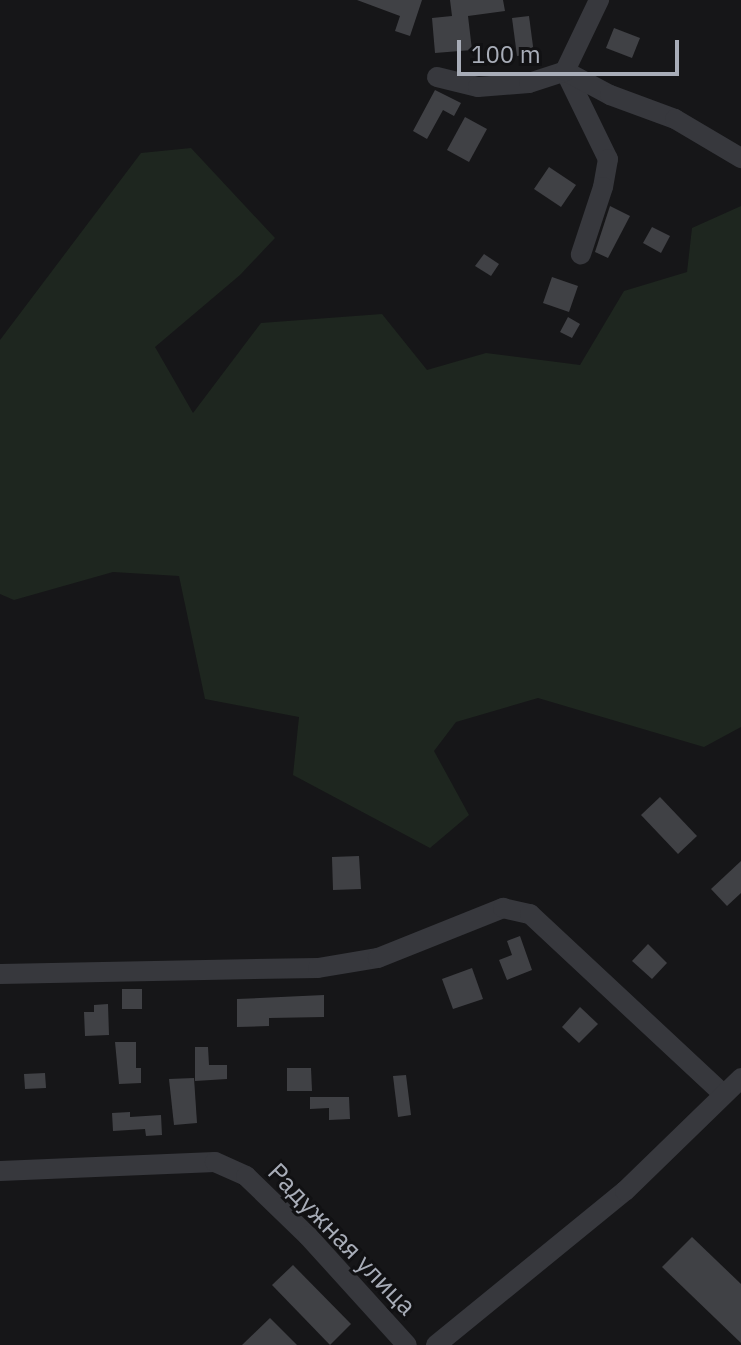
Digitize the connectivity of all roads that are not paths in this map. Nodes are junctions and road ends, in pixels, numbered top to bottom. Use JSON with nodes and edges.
{"nodes":[{"id":1,"x":599,"y":0,"type":"edge"},
{"id":2,"x":565,"y":71,"type":"junction"},
{"id":3,"x":437,"y":77,"type":"dead end"},
{"id":4,"x":741,"y":158,"type":"edge"},
{"id":5,"x":581,"y":254,"type":"dead end"},
{"id":6,"x":0,"y":974,"type":"edge"},
{"id":7,"x":741,"y":1078,"type":"edge"},
{"id":8,"x":723,"y":1094,"type":"junction"},
{"id":9,"x":0,"y":1171,"type":"edge"},
{"id":10,"x":407,"y":1345,"type":"edge"},
{"id":11,"x":436,"y":1345,"type":"edge"}],
"edges":[{"from":1,"to":2,"type":"street"},
{"from":2,"to":3,"type":"street"},
{"from":2,"to":4,"type":"street"},
{"from":2,"to":5,"type":"street"},
{"from":6,"to":8,"type":"street"},
{"from":7,"to":8,"type":"street"},
{"from":8,"to":11,"type":"street"},
{"from":9,"to":10,"type":"street","name":"Радужная улица"}]}
